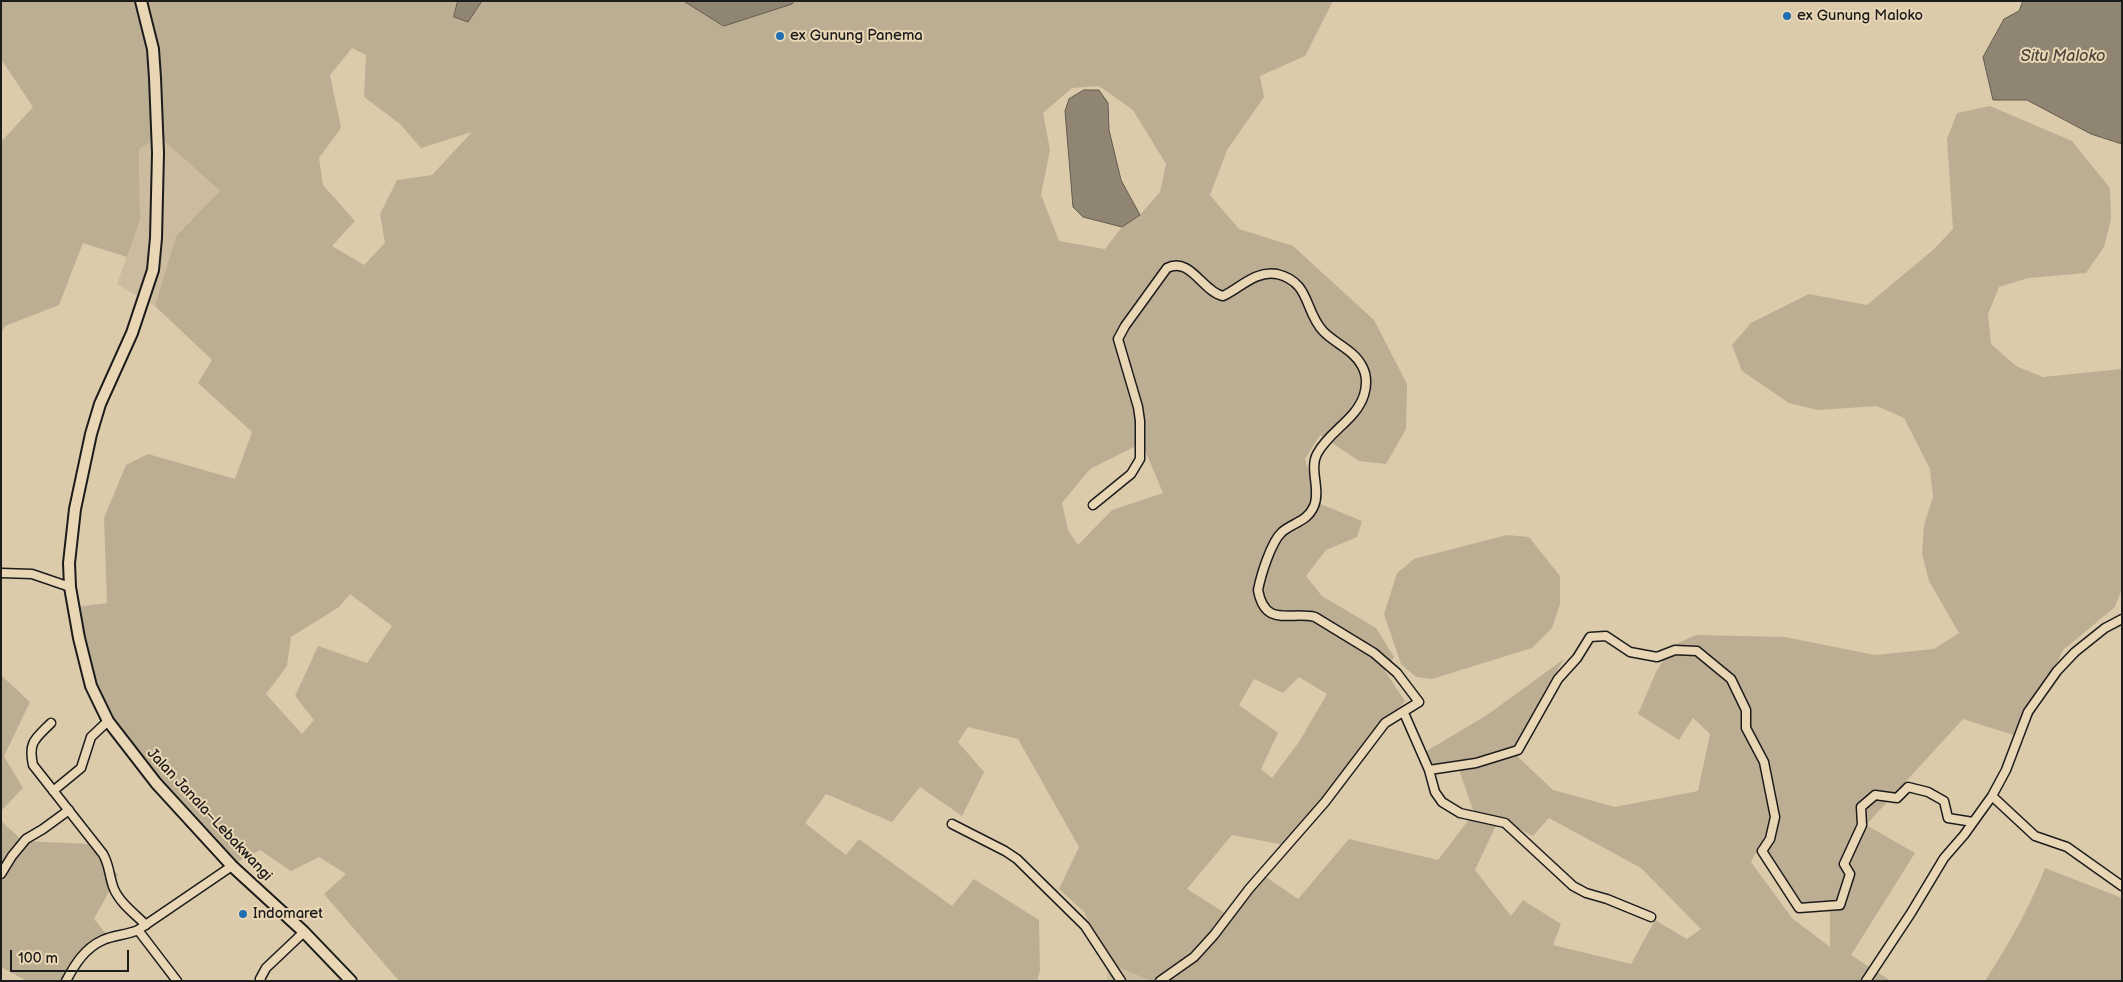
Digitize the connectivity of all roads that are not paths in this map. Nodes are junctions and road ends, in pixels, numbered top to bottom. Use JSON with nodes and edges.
{"nodes":[{"id":1,"x":141,"y":1,"type":"edge"},
{"id":2,"x":1093,"y":506,"type":"dead end"},
{"id":3,"x":1,"y":573,"type":"edge"},
{"id":4,"x":70,"y":587,"type":"junction"},
{"id":5,"x":2122,"y":619,"type":"edge"},
{"id":6,"x":1404,"y":713,"type":"junction"},
{"id":7,"x":108,"y":721,"type":"junction"},
{"id":8,"x":50,"y":724,"type":"dead end"},
{"id":9,"x":1429,"y":770,"type":"junction"},
{"id":10,"x":53,"y":791,"type":"junction"},
{"id":11,"x":1992,"y":796,"type":"junction"},
{"id":12,"x":69,"y":810,"type":"junction"},
{"id":13,"x":1972,"y":822,"type":"junction"},
{"id":14,"x":952,"y":824,"type":"dead end"},
{"id":15,"x":232,"y":866,"type":"junction"},
{"id":16,"x":1,"y":874,"type":"edge"},
{"id":17,"x":2122,"y":886,"type":"edge"},
{"id":18,"x":1651,"y":917,"type":"dead end"},
{"id":19,"x":146,"y":925,"type":"junction"},
{"id":20,"x":138,"y":930,"type":"junction"},
{"id":21,"x":304,"y":932,"type":"junction"},
{"id":22,"x":66,"y":981,"type":"edge"},
{"id":23,"x":177,"y":981,"type":"edge"},
{"id":24,"x":261,"y":981,"type":"edge"},
{"id":25,"x":351,"y":981,"type":"edge"},
{"id":26,"x":1120,"y":981,"type":"edge"},
{"id":27,"x":1160,"y":981,"type":"edge"},
{"id":28,"x":1866,"y":981,"type":"edge"}],
"edges":[{"from":1,"to":4,"type":"main road","name":"Jalan Janala–Lebakwangi"},
{"from":2,"to":6,"type":"street"},
{"from":3,"to":4,"type":"street"},
{"from":4,"to":7,"type":"main road","name":"Jalan Janala–Lebakwangi"},
{"from":5,"to":11,"type":"street"},
{"from":6,"to":9,"type":"street"},
{"from":6,"to":27,"type":"street"},
{"from":7,"to":10,"type":"street"},
{"from":7,"to":15,"type":"main road","name":"Jalan Janala–Lebakwangi"},
{"from":8,"to":10,"type":"street"},
{"from":9,"to":13,"type":"street"},
{"from":9,"to":18,"type":"street"},
{"from":10,"to":12,"type":"street"},
{"from":11,"to":13,"type":"street"},
{"from":11,"to":17,"type":"street"},
{"from":12,"to":16,"type":"street"},
{"from":12,"to":19,"type":"street"},
{"from":13,"to":28,"type":"street"},
{"from":14,"to":26,"type":"street"},
{"from":15,"to":19,"type":"street"},
{"from":15,"to":21,"type":"main road","name":"Jalan Janala–Lebakwangi"},
{"from":19,"to":20,"type":"street"},
{"from":20,"to":22,"type":"street"},
{"from":20,"to":23,"type":"street"},
{"from":21,"to":24,"type":"street"},
{"from":21,"to":25,"type":"main road","name":"Jalan Janala–Lebakwangi"}]}
